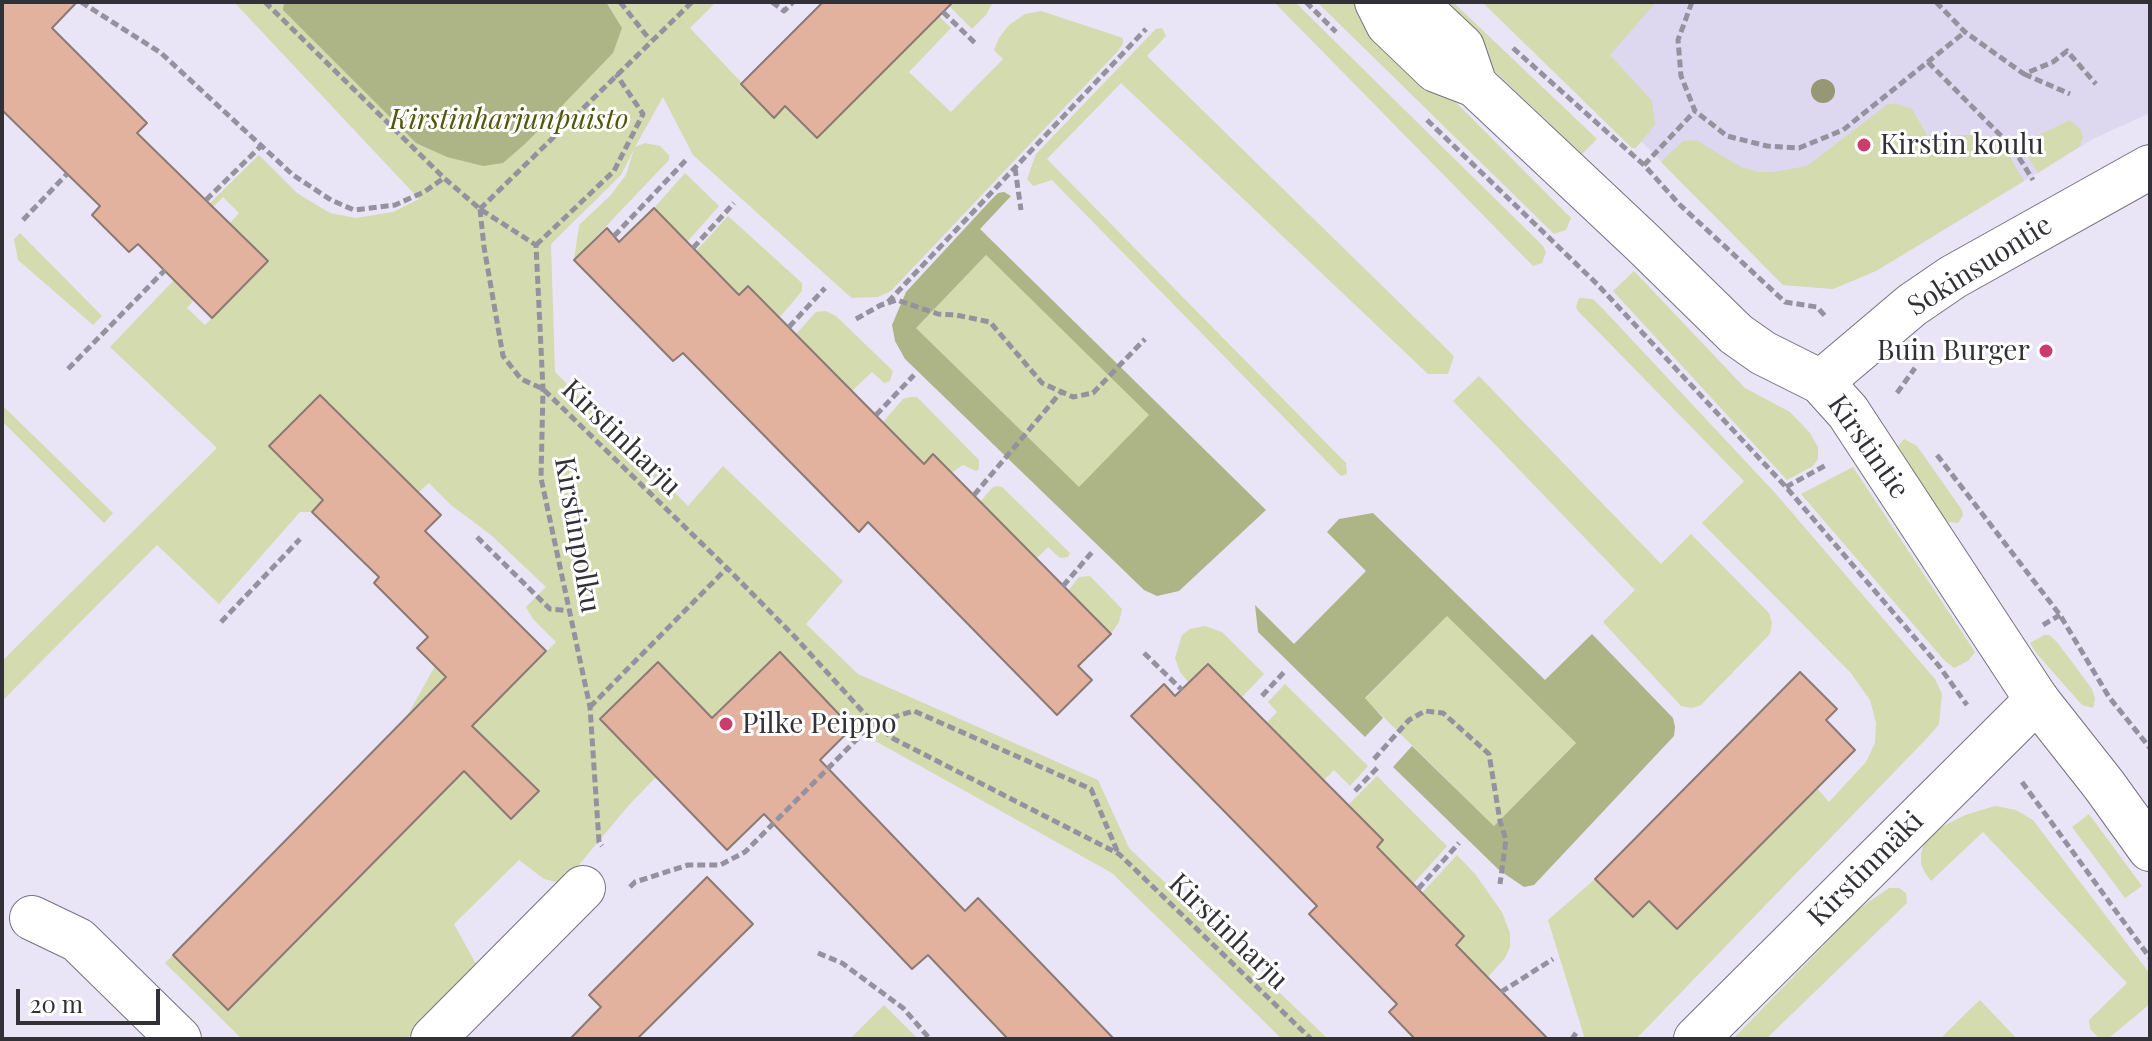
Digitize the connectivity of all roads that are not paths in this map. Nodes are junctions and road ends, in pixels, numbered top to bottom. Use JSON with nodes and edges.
{"nodes":[{"id":1,"x":1377,"y":2,"type":"edge"},
{"id":2,"x":1414,"y":2,"type":"edge"},
{"id":3,"x":1475,"y":85,"type":"junction"},
{"id":4,"x":2150,"y":167,"type":"edge"},
{"id":5,"x":1821,"y":382,"type":"junction"},
{"id":6,"x":2037,"y":700,"type":"junction"},
{"id":7,"x":2150,"y":849,"type":"edge"},
{"id":8,"x":583,"y":888,"type":"dead end"},
{"id":9,"x":32,"y":918,"type":"dead end"},
{"id":10,"x":179,"y":1039,"type":"edge"},
{"id":11,"x":433,"y":1039,"type":"edge"},
{"id":12,"x":1696,"y":1039,"type":"edge"}],
"edges":[{"from":1,"to":3,"type":"street","name":"Kirstintie"},
{"from":2,"to":3,"type":"street","name":"Kirstintie"},
{"from":3,"to":5,"type":"street","name":"Kirstintie"},
{"from":4,"to":5,"type":"street","name":"Sokinsuontie"},
{"from":5,"to":6,"type":"street","name":"Kirstintie"},
{"from":6,"to":7,"type":"street","name":"Kirstintie"},
{"from":6,"to":12,"type":"street","name":"Kirstinmäki"},
{"from":8,"to":11,"type":"street"},
{"from":9,"to":10,"type":"street"}]}
